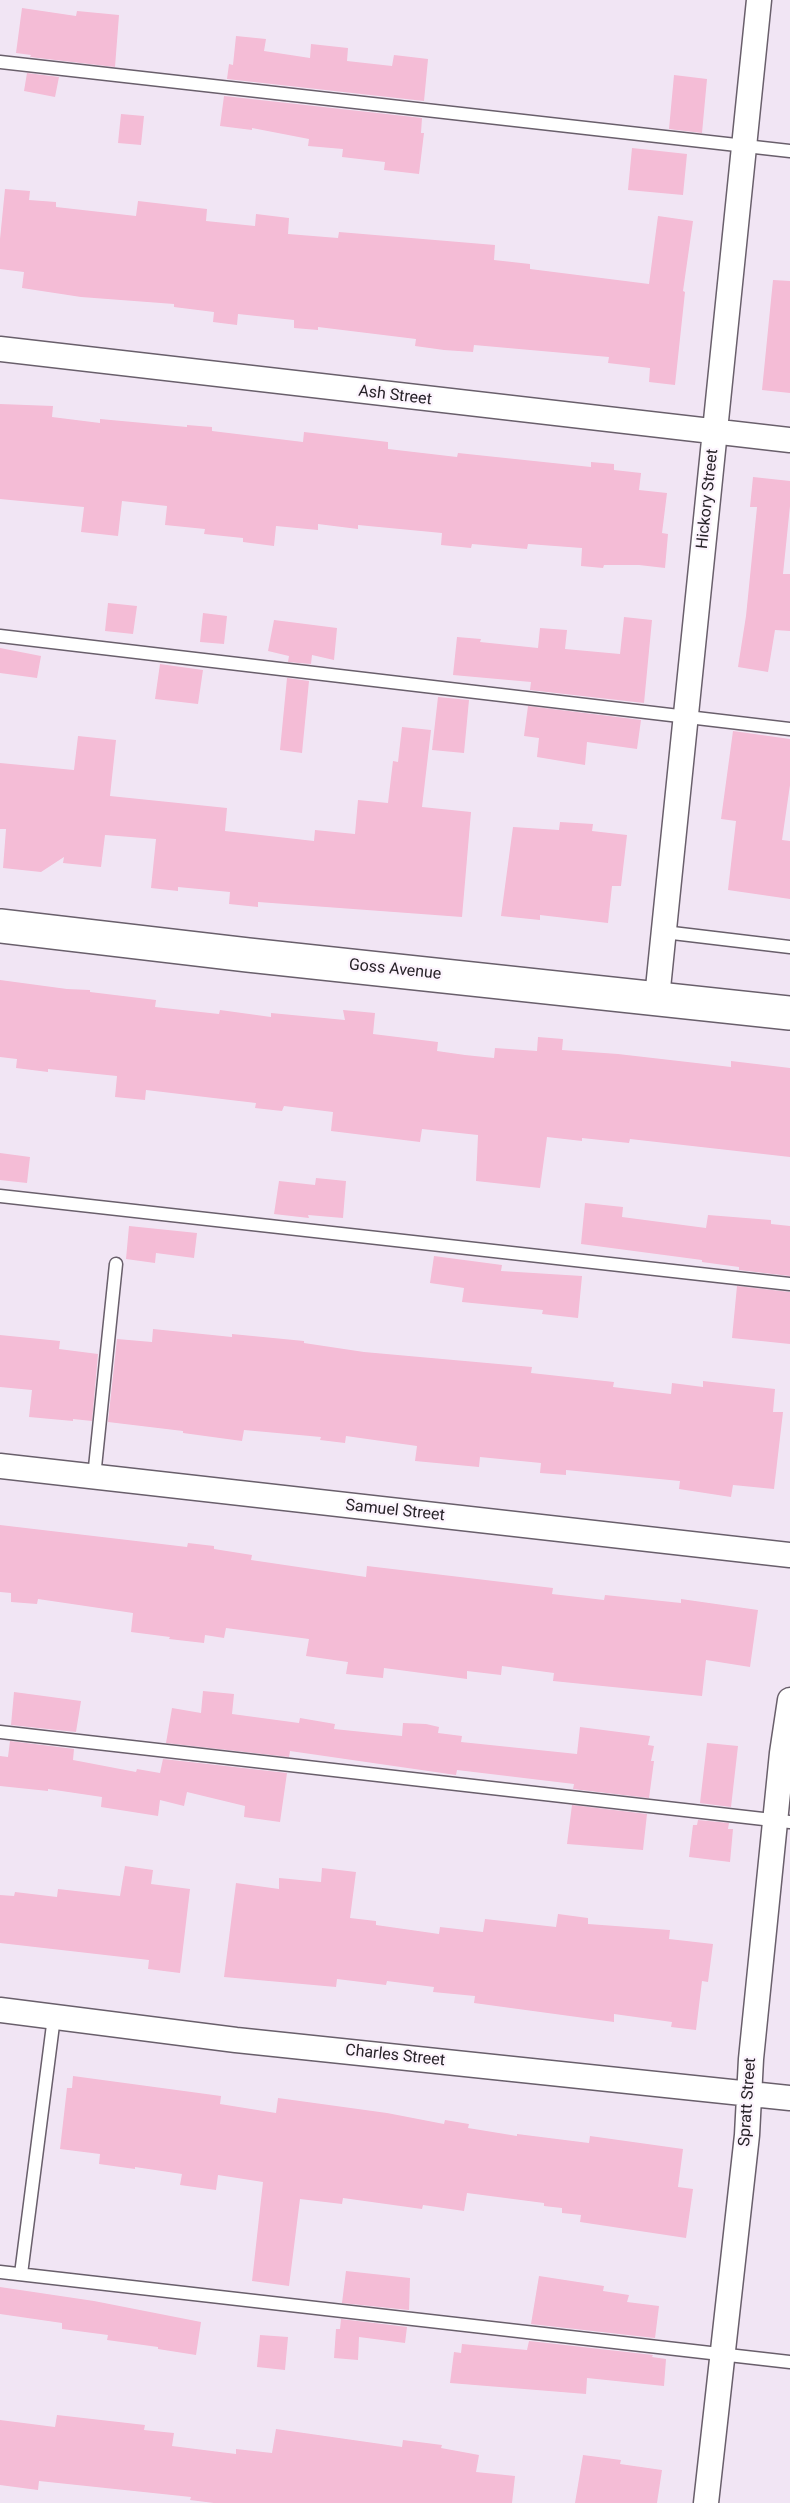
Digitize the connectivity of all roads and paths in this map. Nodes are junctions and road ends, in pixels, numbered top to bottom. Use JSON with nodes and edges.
{"nodes":[{"id":1,"x":759,"y":0,"type":"edge"},
{"id":2,"x":0,"y":62,"type":"edge"},
{"id":3,"x":744,"y":146,"type":"junction"},
{"id":4,"x":790,"y":151,"type":"edge"},
{"id":5,"x":0,"y":349,"type":"edge"},
{"id":6,"x":715,"y":431,"type":"junction"},
{"id":7,"x":790,"y":440,"type":"edge"},
{"id":8,"x":0,"y":636,"type":"edge"},
{"id":9,"x":686,"y":718,"type":"junction"},
{"id":10,"x":790,"y":729,"type":"edge"},
{"id":11,"x":0,"y":926,"type":"edge"},
{"id":12,"x":664,"y":932,"type":"junction"},
{"id":13,"x":790,"y":947,"type":"edge"},
{"id":14,"x":657,"y":998,"type":"junction"},
{"id":15,"x":790,"y":1013,"type":"edge"},
{"id":16,"x":0,"y":1196,"type":"edge"},
{"id":17,"x":116,"y":1264,"type":"dead end"},
{"id":18,"x":790,"y":1284,"type":"edge"},
{"id":19,"x":0,"y":1466,"type":"edge"},
{"id":20,"x":94,"y":1477,"type":"junction"},
{"id":21,"x":790,"y":1556,"type":"edge"},
{"id":22,"x":790,"y":1700,"type":"edge"},
{"id":23,"x":0,"y":1732,"type":"edge"},
{"id":24,"x":783,"y":1821,"type":"edge"},
{"id":25,"x":0,"y":2010,"type":"edge"},
{"id":26,"x":54,"y":2017,"type":"junction"},
{"id":27,"x":750,"y":2094,"type":"junction"},
{"id":28,"x":790,"y":2098,"type":"edge"},
{"id":29,"x":0,"y":2272,"type":"edge"},
{"id":30,"x":21,"y":2274,"type":"junction"},
{"id":31,"x":722,"y":2355,"type":"junction"},
{"id":32,"x":790,"y":2362,"type":"edge"},
{"id":33,"x":705,"y":2503,"type":"edge"}],
"edges":[{"from":1,"to":3,"type":"street","name":"Hickory Street"},
{"from":2,"to":3,"type":"lane"},
{"from":3,"to":4,"type":"lane"},
{"from":3,"to":6,"type":"street","name":"Hickory Street"},
{"from":5,"to":6,"type":"street","name":"Ash Street"},
{"from":6,"to":7,"type":"street","name":"Ash Street"},
{"from":6,"to":9,"type":"street","name":"Hickory Street"},
{"from":8,"to":9,"type":"lane"},
{"from":9,"to":10,"type":"lane"},
{"from":9,"to":12,"type":"street","name":"Hickory Street"},
{"from":11,"to":14,"type":"main road","name":"Goss Avenue"},
{"from":12,"to":13,"type":"lane"},
{"from":12,"to":14,"type":"street","name":"Hickory Street"},
{"from":14,"to":15,"type":"main road","name":"Goss Avenue"},
{"from":16,"to":18,"type":"lane"},
{"from":17,"to":20,"type":"lane"},
{"from":19,"to":20,"type":"street","name":"Samuel Street"},
{"from":20,"to":21,"type":"street","name":"Samuel Street"},
{"from":22,"to":24,"type":"street","name":"Spratt Street"},
{"from":23,"to":24,"type":"lane"},
{"from":24,"to":27,"type":"street","name":"Spratt Street"},
{"from":25,"to":26,"type":"street","name":"Charles Street"},
{"from":26,"to":27,"type":"street","name":"Charles Street"},
{"from":26,"to":30,"type":"lane"},
{"from":27,"to":28,"type":"street","name":"Charles Street"},
{"from":27,"to":31,"type":"street","name":"Spratt Street"},
{"from":29,"to":30,"type":"lane"},
{"from":30,"to":31,"type":"lane"},
{"from":31,"to":32,"type":"lane"},
{"from":31,"to":33,"type":"street","name":"Spratt Street"}]}
